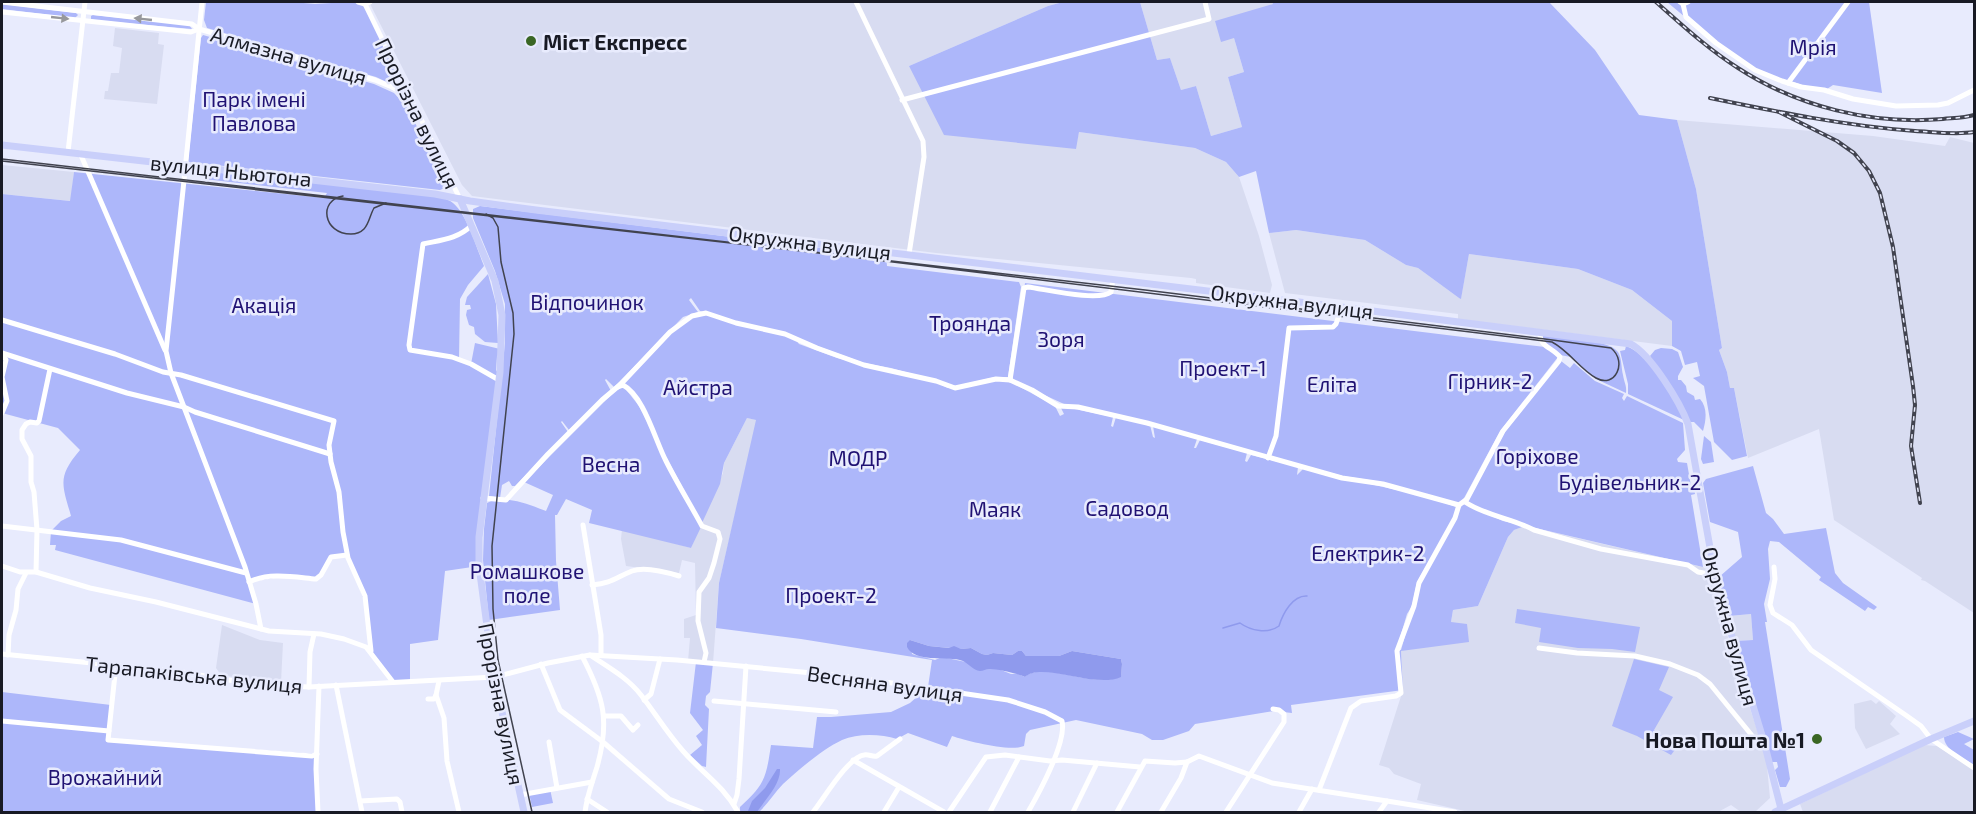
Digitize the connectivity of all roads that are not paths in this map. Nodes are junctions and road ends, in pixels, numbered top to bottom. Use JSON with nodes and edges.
{"nodes":[{"id":1,"x":2,"y":2,"type":"edge"},
{"id":2,"x":85,"y":2,"type":"edge"},
{"id":3,"x":202,"y":2,"type":"edge"},
{"id":4,"x":358,"y":2,"type":"edge"},
{"id":5,"x":366,"y":2,"type":"edge"},
{"id":6,"x":856,"y":2,"type":"edge"},
{"id":7,"x":1205,"y":2,"type":"edge"},
{"id":8,"x":1684,"y":2,"type":"edge"},
{"id":9,"x":1848,"y":2,"type":"edge"},
{"id":10,"x":2,"y":12,"type":"edge"},
{"id":11,"x":84,"y":12,"type":"junction"},
{"id":12,"x":83,"y":21,"type":"junction"},
{"id":13,"x":200,"y":29,"type":"junction"},
{"id":14,"x":1788,"y":83,"type":"junction"},
{"id":15,"x":1974,"y":90,"type":"edge"},
{"id":16,"x":410,"y":97,"type":"junction"},
{"id":17,"x":902,"y":99,"type":"junction"},
{"id":18,"x":2,"y":145,"type":"edge"},
{"id":19,"x":68,"y":152,"type":"junction"},
{"id":20,"x":80,"y":153,"type":"junction"},
{"id":21,"x":185,"y":165,"type":"junction"},
{"id":22,"x":460,"y":199,"type":"junction"},
{"id":23,"x":472,"y":225,"type":"junction"},
{"id":24,"x":909,"y":254,"type":"junction"},
{"id":25,"x":1113,"y":279,"type":"junction"},
{"id":26,"x":1342,"y":307,"type":"junction"},
{"id":27,"x":2,"y":320,"type":"edge"},
{"id":28,"x":1540,"y":332,"type":"junction"},
{"id":29,"x":166,"y":351,"type":"junction"},
{"id":30,"x":2,"y":353,"type":"edge"},
{"id":31,"x":50,"y":369,"type":"junction"},
{"id":32,"x":171,"y":373,"type":"junction"},
{"id":33,"x":499,"y":380,"type":"junction"},
{"id":34,"x":1010,"y":380,"type":"junction"},
{"id":35,"x":616,"y":388,"type":"junction"},
{"id":36,"x":184,"y":407,"type":"junction"},
{"id":37,"x":2,"y":413,"type":"edge"},
{"id":38,"x":330,"y":454,"type":"junction"},
{"id":39,"x":1268,"y":458,"type":"junction"},
{"id":40,"x":483,"y":498,"type":"junction"},
{"id":41,"x":1462,"y":504,"type":"junction"},
{"id":42,"x":583,"y":525,"type":"dead end"},
{"id":43,"x":2,"y":526,"type":"edge"},
{"id":44,"x":37,"y":530,"type":"junction"},
{"id":45,"x":347,"y":555,"type":"junction"},
{"id":46,"x":2,"y":566,"type":"edge"},
{"id":47,"x":1774,"y":567,"type":"dead end"},
{"id":48,"x":36,"y":572,"type":"junction"},
{"id":49,"x":26,"y":573,"type":"junction"},
{"id":50,"x":246,"y":573,"type":"junction"},
{"id":51,"x":1715,"y":575,"type":"junction"},
{"id":52,"x":679,"y":576,"type":"dead end"},
{"id":53,"x":249,"y":582,"type":"junction"},
{"id":54,"x":592,"y":585,"type":"junction"},
{"id":55,"x":261,"y":629,"type":"junction"},
{"id":56,"x":314,"y":634,"type":"junction"},
{"id":57,"x":1539,"y":648,"type":"dead end"},
{"id":58,"x":371,"y":651,"type":"junction"},
{"id":59,"x":5,"y":654,"type":"edge"},
{"id":60,"x":590,"y":655,"type":"junction"},
{"id":61,"x":601,"y":655,"type":"junction"},
{"id":62,"x":582,"y":656,"type":"junction"},
{"id":63,"x":660,"y":659,"type":"junction"},
{"id":64,"x":704,"y":663,"type":"junction"},
{"id":65,"x":541,"y":664,"type":"junction"},
{"id":66,"x":116,"y":665,"type":"junction"},
{"id":67,"x":746,"y":666,"type":"junction"},
{"id":68,"x":495,"y":677,"type":"junction"},
{"id":69,"x":439,"y":681,"type":"junction"},
{"id":70,"x":393,"y":682,"type":"junction"},
{"id":71,"x":336,"y":685,"type":"junction"},
{"id":72,"x":319,"y":686,"type":"junction"},
{"id":73,"x":309,"y":687,"type":"junction"},
{"id":74,"x":436,"y":695,"type":"junction"},
{"id":75,"x":428,"y":699,"type":"dead end"},
{"id":76,"x":644,"y":700,"type":"junction"},
{"id":77,"x":714,"y":701,"type":"dead end"},
{"id":78,"x":743,"y":704,"type":"junction"},
{"id":79,"x":1273,"y":709,"type":"dead end"},
{"id":80,"x":836,"y":712,"type":"dead end"},
{"id":81,"x":605,"y":716,"type":"junction"},
{"id":82,"x":2,"y":721,"type":"edge"},
{"id":83,"x":1974,"y":721,"type":"edge"},
{"id":84,"x":638,"y":725,"type":"dead end"},
{"id":85,"x":109,"y":731,"type":"junction"},
{"id":86,"x":1931,"y":739,"type":"junction"},
{"id":87,"x":900,"y":740,"type":"dead end"},
{"id":88,"x":549,"y":741,"type":"dead end"},
{"id":89,"x":603,"y":742,"type":"junction"},
{"id":90,"x":1764,"y":742,"type":"junction"},
{"id":91,"x":317,"y":754,"type":"junction"},
{"id":92,"x":1019,"y":757,"type":"junction"},
{"id":93,"x":853,"y":760,"type":"junction"},
{"id":94,"x":1054,"y":761,"type":"junction"},
{"id":95,"x":1187,"y":762,"type":"junction"},
{"id":96,"x":1097,"y":763,"type":"junction"},
{"id":97,"x":1140,"y":767,"type":"junction"},
{"id":98,"x":1974,"y":768,"type":"edge"},
{"id":99,"x":1249,"y":776,"type":"junction"},
{"id":100,"x":592,"y":782,"type":"junction"},
{"id":101,"x":899,"y":787,"type":"junction"},
{"id":102,"x":558,"y":788,"type":"junction"},
{"id":103,"x":1316,"y":789,"type":"junction"},
{"id":104,"x":520,"y":795,"type":"junction"},
{"id":105,"x":587,"y":798,"type":"junction"},
{"id":106,"x":360,"y":801,"type":"junction"},
{"id":107,"x":1387,"y":801,"type":"junction"},
{"id":108,"x":734,"y":809,"type":"edge"},
{"id":109,"x":1442,"y":811,"type":"edge"},
{"id":110,"x":1778,"y":811,"type":"edge"},
{"id":111,"x":318,"y":813,"type":"edge"},
{"id":112,"x":362,"y":813,"type":"edge"},
{"id":113,"x":402,"y":813,"type":"edge"},
{"id":114,"x":459,"y":813,"type":"edge"},
{"id":115,"x":524,"y":813,"type":"edge"},
{"id":116,"x":585,"y":813,"type":"edge"},
{"id":117,"x":607,"y":813,"type":"edge"},
{"id":118,"x":702,"y":813,"type":"edge"},
{"id":119,"x":813,"y":813,"type":"edge"},
{"id":120,"x":884,"y":813,"type":"edge"},
{"id":121,"x":944,"y":813,"type":"edge"},
{"id":122,"x":949,"y":813,"type":"edge"},
{"id":123,"x":990,"y":813,"type":"edge"},
{"id":124,"x":1028,"y":813,"type":"edge"},
{"id":125,"x":1073,"y":813,"type":"edge"},
{"id":126,"x":1117,"y":813,"type":"edge"},
{"id":127,"x":1161,"y":813,"type":"edge"},
{"id":128,"x":1226,"y":813,"type":"edge"},
{"id":129,"x":1299,"y":813,"type":"edge"},
{"id":130,"x":1379,"y":813,"type":"edge"},
{"id":131,"x":1455,"y":813,"type":"edge"}],
"edges":[{"from":1,"to":11,"type":"street","name":"Алмазна вулиця"},
{"from":2,"to":11,"type":"street"},
{"from":3,"to":13,"type":"street"},
{"from":4,"to":5,"type":"street"},
{"from":5,"to":16,"type":"street","name":"Прорізна вулиця"},
{"from":6,"to":17,"type":"street"},
{"from":7,"to":17,"type":"street"},
{"from":8,"to":14,"type":"street"},
{"from":9,"to":14,"type":"street"},
{"from":10,"to":12,"type":"street","name":"Алмазна вулиця","one_way":true},
{"from":11,"to":12,"type":"street"},
{"from":13,"to":11,"type":"street","name":"Алмазна вулиця","one_way":true},
{"from":12,"to":13,"type":"street","name":"Алмазна вулиця"},
{"from":12,"to":19,"type":"street"},
{"from":13,"to":16,"type":"street","name":"Алмазна вулиця"},
{"from":13,"to":21,"type":"street"},
{"from":14,"to":15,"type":"street"},
{"from":16,"to":22,"type":"street","name":"Прорізна вулиця"},
{"from":17,"to":24,"type":"street"},
{"from":18,"to":19,"type":"main road","name":"вулиця Ньютона"},
{"from":19,"to":20,"type":"main road","name":"вулиця Ньютона"},
{"from":20,"to":21,"type":"main road","name":"вулиця Ньютона"},
{"from":20,"to":29,"type":"street"},
{"from":21,"to":22,"type":"main road","name":"вулиця Ньютона"},
{"from":21,"to":29,"type":"street"},
{"from":22,"to":23,"type":"main road","name":"Прорізна вулиця"},
{"from":22,"to":24,"type":"main road","name":"Окружна вулиця"},
{"from":23,"to":33,"type":"main road","name":"Прорізна вулиця"},
{"from":23,"to":33,"type":"street"},
{"from":24,"to":25,"type":"main road","name":"Окружна вулиця"},
{"from":25,"to":26,"type":"main road","name":"Окружна вулиця"},
{"from":25,"to":34,"type":"street"},
{"from":26,"to":28,"type":"main road","name":"Окружна вулиця"},
{"from":26,"to":39,"type":"street"},
{"from":27,"to":32,"type":"street"},
{"from":28,"to":41,"type":"street"},
{"from":28,"to":51,"type":"main road","name":"Окружна вулиця"},
{"from":29,"to":32,"type":"street"},
{"from":30,"to":31,"type":"street"},
{"from":30,"to":37,"type":"street"},
{"from":31,"to":36,"type":"street"},
{"from":31,"to":44,"type":"street"},
{"from":32,"to":36,"type":"street"},
{"from":32,"to":38,"type":"street"},
{"from":33,"to":40,"type":"main road","name":"Прорізна вулиця"},
{"from":34,"to":35,"type":"street"},
{"from":34,"to":39,"type":"street"},
{"from":35,"to":40,"type":"street"},
{"from":35,"to":64,"type":"street"},
{"from":36,"to":38,"type":"street"},
{"from":36,"to":50,"type":"street"},
{"from":38,"to":45,"type":"street"},
{"from":39,"to":41,"type":"street"},
{"from":40,"to":68,"type":"main road","name":"Прорізна вулиця"},
{"from":41,"to":51,"type":"street"},
{"from":41,"to":103,"type":"street"},
{"from":42,"to":54,"type":"street"},
{"from":43,"to":44,"type":"street"},
{"from":44,"to":48,"type":"street"},
{"from":44,"to":50,"type":"street"},
{"from":45,"to":53,"type":"street"},
{"from":45,"to":58,"type":"street"},
{"from":46,"to":49,"type":"street"},
{"from":47,"to":86,"type":"street"},
{"from":48,"to":49,"type":"street"},
{"from":48,"to":55,"type":"street"},
{"from":49,"to":59,"type":"street"},
{"from":50,"to":53,"type":"street"},
{"from":51,"to":90,"type":"main road","name":"Окружна вулиця"},
{"from":52,"to":54,"type":"street"},
{"from":53,"to":55,"type":"street"},
{"from":54,"to":61,"type":"street"},
{"from":55,"to":56,"type":"street"},
{"from":56,"to":58,"type":"street"},
{"from":56,"to":73,"type":"street"},
{"from":57,"to":90,"type":"street"},
{"from":58,"to":70,"type":"street"},
{"from":59,"to":66,"type":"street","name":"Тарапаківська вулиця"},
{"from":60,"to":61,"type":"street","name":"Тарапаківська вулиця"},
{"from":60,"to":62,"type":"street","name":"Тарапаківська вулиця"},
{"from":60,"to":76,"type":"street"},
{"from":61,"to":63,"type":"street","name":"Весняна вулиця"},
{"from":62,"to":65,"type":"street","name":"Тарапаківська вулиця"},
{"from":62,"to":81,"type":"street"},
{"from":63,"to":64,"type":"street","name":"Весняна вулиця"},
{"from":63,"to":76,"type":"street"},
{"from":64,"to":67,"type":"street","name":"Весняна вулиця"},
{"from":65,"to":68,"type":"street","name":"Тарапаківська вулиця"},
{"from":65,"to":89,"type":"street"},
{"from":66,"to":73,"type":"street","name":"Тарапаківська вулиця"},
{"from":66,"to":85,"type":"street"},
{"from":67,"to":78,"type":"street"},
{"from":67,"to":94,"type":"street","name":"Весняна вулиця"},
{"from":68,"to":69,"type":"street","name":"Тарапаківська вулиця"},
{"from":68,"to":104,"type":"main road","name":"Прорізна вулиця"},
{"from":69,"to":70,"type":"street","name":"Тарапаківська вулиця"},
{"from":69,"to":74,"type":"street"},
{"from":70,"to":71,"type":"street","name":"Тарапаківська вулиця"},
{"from":71,"to":72,"type":"street","name":"Тарапаківська вулиця"},
{"from":71,"to":106,"type":"street"},
{"from":72,"to":73,"type":"street","name":"Тарапаківська вулиця"},
{"from":72,"to":91,"type":"street"},
{"from":74,"to":75,"type":"street"},
{"from":74,"to":114,"type":"street"},
{"from":76,"to":108,"type":"street"},
{"from":77,"to":78,"type":"street"},
{"from":78,"to":80,"type":"street"},
{"from":78,"to":108,"type":"street"},
{"from":79,"to":99,"type":"street"},
{"from":81,"to":84,"type":"street"},
{"from":81,"to":89,"type":"street"},
{"from":82,"to":85,"type":"street"},
{"from":83,"to":86,"type":"main road"},
{"from":85,"to":91,"type":"street"},
{"from":86,"to":98,"type":"street"},
{"from":86,"to":110,"type":"main road"},
{"from":87,"to":93,"type":"street"},
{"from":88,"to":102,"type":"street"},
{"from":89,"to":100,"type":"street"},
{"from":89,"to":118,"type":"street"},
{"from":90,"to":110,"type":"main road","name":"Окружна вулиця"},
{"from":91,"to":111,"type":"street"},
{"from":92,"to":94,"type":"street"},
{"from":92,"to":122,"type":"street"},
{"from":92,"to":123,"type":"street"},
{"from":93,"to":101,"type":"street"},
{"from":93,"to":119,"type":"street"},
{"from":94,"to":96,"type":"street"},
{"from":94,"to":124,"type":"street"},
{"from":95,"to":97,"type":"street"},
{"from":95,"to":99,"type":"street"},
{"from":95,"to":127,"type":"street"},
{"from":96,"to":97,"type":"street"},
{"from":96,"to":125,"type":"street"},
{"from":97,"to":126,"type":"street"},
{"from":99,"to":103,"type":"street"},
{"from":99,"to":128,"type":"street"},
{"from":100,"to":102,"type":"street"},
{"from":100,"to":105,"type":"street"},
{"from":101,"to":120,"type":"street"},
{"from":101,"to":121,"type":"street"},
{"from":102,"to":104,"type":"street"},
{"from":103,"to":107,"type":"street"},
{"from":103,"to":129,"type":"street"},
{"from":104,"to":115,"type":"main road","name":"Прорізна вулиця"},
{"from":105,"to":116,"type":"street"},
{"from":105,"to":117,"type":"street"},
{"from":106,"to":112,"type":"street"},
{"from":106,"to":113,"type":"street"},
{"from":107,"to":109,"type":"street"},
{"from":107,"to":130,"type":"street"},
{"from":109,"to":131,"type":"street"}]}
